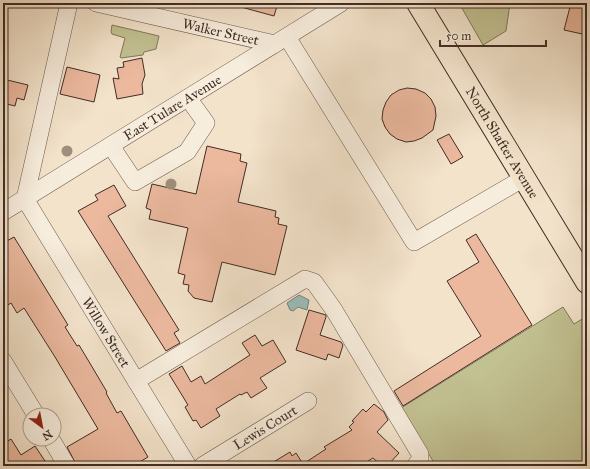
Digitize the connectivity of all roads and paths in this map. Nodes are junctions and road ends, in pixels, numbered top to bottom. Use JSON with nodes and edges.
{"nodes":[{"id":1,"x":69,"y":3,"type":"edge"},
{"id":2,"x":96,"y":3,"type":"edge"},
{"id":3,"x":341,"y":3,"type":"edge"},
{"id":4,"x":414,"y":4,"type":"edge"},
{"id":5,"x":281,"y":40,"type":"junction"},
{"id":6,"x":188,"y":98,"type":"junction"},
{"id":7,"x":111,"y":146,"type":"junction"},
{"id":8,"x":524,"y":178,"type":"junction"},
{"id":9,"x":25,"y":199,"type":"junction"},
{"id":10,"x":3,"y":212,"type":"edge"},
{"id":11,"x":587,"y":282,"type":"edge"},
{"id":12,"x":3,"y":361,"type":"edge"},
{"id":13,"x":136,"y":381,"type":"junction"},
{"id":14,"x":308,"y":401,"type":"dead end"},
{"id":15,"x":31,"y":407,"type":"edge"},
{"id":16,"x":56,"y":447,"type":"edge"},
{"id":17,"x":67,"y":466,"type":"edge"},
{"id":18,"x":188,"y":466,"type":"edge"},
{"id":19,"x":202,"y":466,"type":"edge"},
{"id":20,"x":415,"y":466,"type":"edge"}],
"edges":[{"from":1,"to":9,"type":"street"},
{"from":2,"to":5,"type":"street","name":"Walker Street"},
{"from":3,"to":5,"type":"street","name":"East Tulare Avenue"},
{"from":4,"to":8,"type":"main road","name":"North Shafter Avenue"},
{"from":5,"to":6,"type":"street","name":"East Tulare Avenue"},
{"from":5,"to":8,"type":"street"},
{"from":6,"to":7,"type":"street","name":"East Tulare Avenue"},
{"from":6,"to":7,"type":"street"},
{"from":7,"to":9,"type":"street","name":"East Tulare Avenue"},
{"from":8,"to":11,"type":"main road","name":"North Shafter Avenue"},
{"from":9,"to":10,"type":"street","name":"East Tulare Avenue"},
{"from":9,"to":13,"type":"street","name":"Willow Street"},
{"from":12,"to":15,"type":"street"},
{"from":13,"to":18,"type":"street","name":"Willow Street"},
{"from":13,"to":20,"type":"street"},
{"from":14,"to":19,"type":"street","name":"Lewis Court"},
{"from":16,"to":17,"type":"street"}]}
